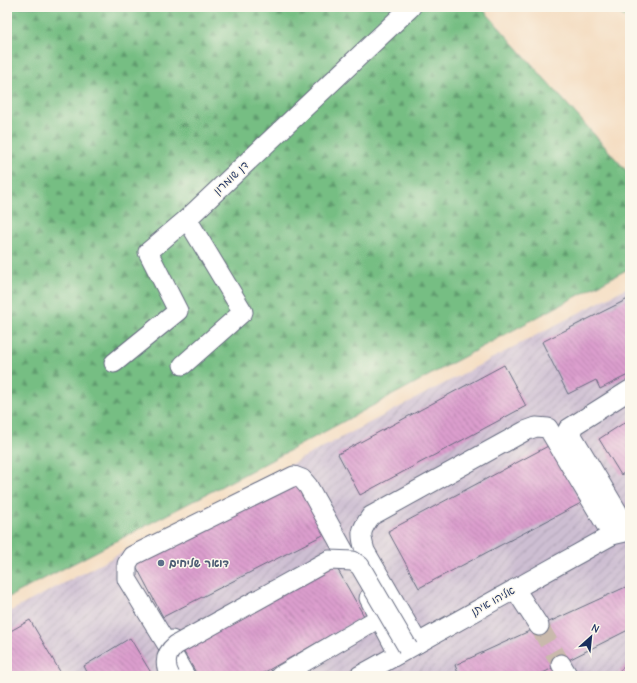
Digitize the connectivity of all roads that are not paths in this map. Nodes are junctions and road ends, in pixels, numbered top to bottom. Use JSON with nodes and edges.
{"nodes":[{"id":1,"x":411,"y":7,"type":"edge"},
{"id":2,"x":187,"y":219,"type":"junction"},
{"id":3,"x":114,"y":363,"type":"dead end"},
{"id":4,"x":183,"y":365,"type":"dead end"},
{"id":5,"x":630,"y":390,"type":"edge"},
{"id":6,"x":624,"y":532,"type":"edge"},
{"id":7,"x":349,"y":560,"type":"junction"},
{"id":8,"x":515,"y":589,"type":"junction"},
{"id":9,"x":379,"y":618,"type":"junction"},
{"id":10,"x":539,"y":626,"type":"tunnel mouth"},
{"id":11,"x":168,"y":646,"type":"junction"},
{"id":12,"x":408,"y":648,"type":"junction"},
{"id":13,"x":170,"y":676,"type":"edge"},
{"id":14,"x":185,"y":676,"type":"edge"},
{"id":15,"x":280,"y":676,"type":"edge"},
{"id":16,"x":359,"y":676,"type":"edge"}],
"edges":[{"from":1,"to":2,"type":"street","name":"דן שומרון"},
{"from":2,"to":3,"type":"street","name":"דן שומרון"},
{"from":2,"to":4,"type":"street"},
{"from":5,"to":6,"type":"street"},
{"from":6,"to":8,"type":"street","name":"אליהו איתן"},
{"from":6,"to":12,"type":"street"},
{"from":7,"to":9,"type":"street"},
{"from":7,"to":11,"type":"street"},
{"from":7,"to":11,"type":"street"},
{"from":8,"to":10,"type":"street"},
{"from":8,"to":12,"type":"street","name":"אליהו איתן"},
{"from":9,"to":12,"type":"street"},
{"from":9,"to":15,"type":"street"},
{"from":11,"to":14,"type":"street"},
{"from":12,"to":13,"type":"street","bridge":true},
{"from":12,"to":16,"type":"street","name":"אליהו איתן"}]}
